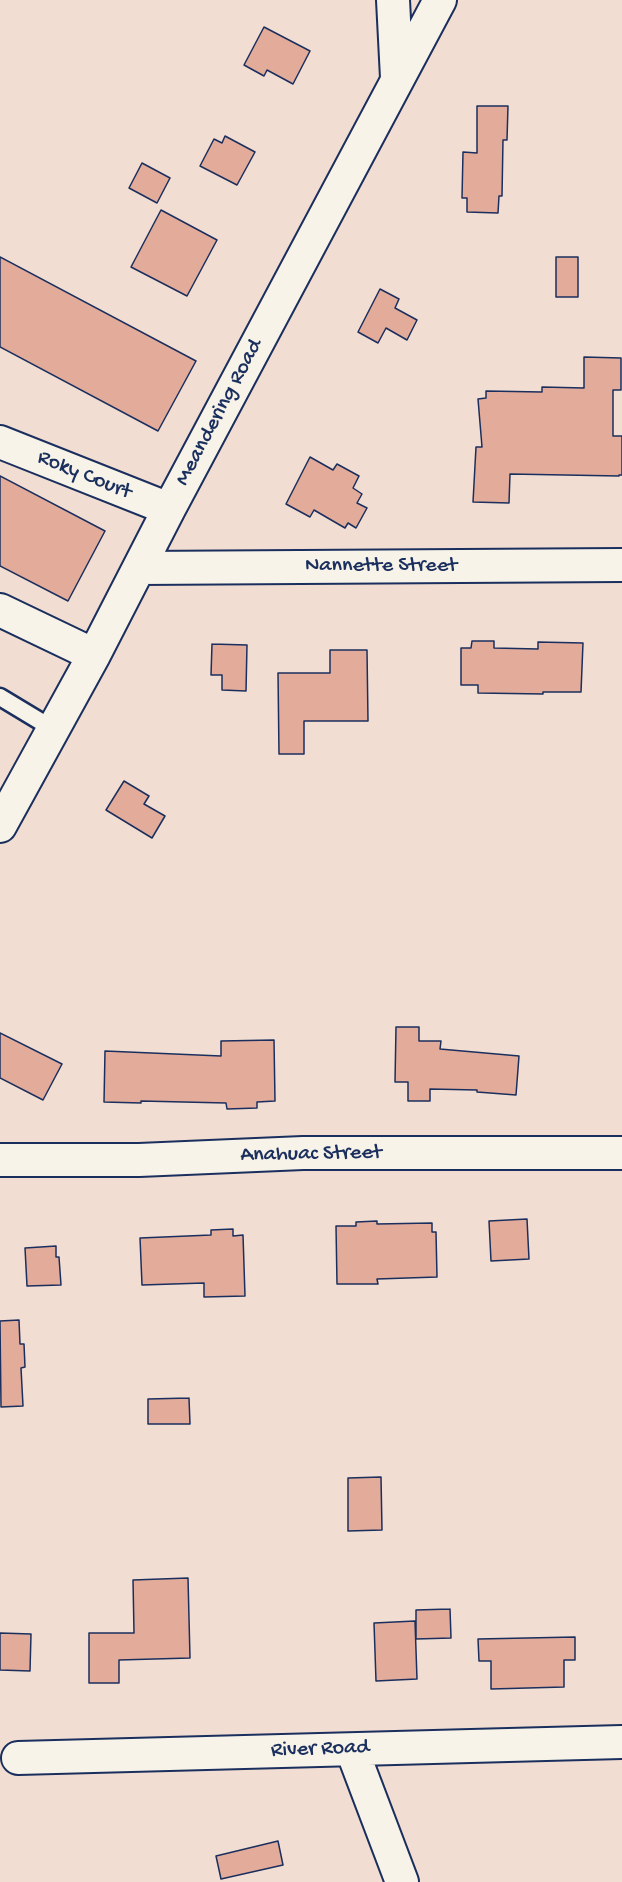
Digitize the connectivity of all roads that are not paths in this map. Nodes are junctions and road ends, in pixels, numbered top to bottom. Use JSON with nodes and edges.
{"nodes":[{"id":1,"x":393,"y":0,"type":"edge"},
{"id":2,"x":440,"y":0,"type":"edge"},
{"id":3,"x":398,"y":79,"type":"junction"},
{"id":4,"x":0,"y":442,"type":"edge"},
{"id":5,"x":169,"y":509,"type":"junction"},
{"id":6,"x":622,"y":565,"type":"edge"},
{"id":7,"x":139,"y":568,"type":"junction"},
{"id":8,"x":0,"y":610,"type":"edge"},
{"id":9,"x":94,"y":655,"type":"junction"},
{"id":10,"x":0,"y":697,"type":"edge"},
{"id":11,"x":53,"y":729,"type":"junction"},
{"id":12,"x":0,"y":826,"type":"edge"},
{"id":13,"x":622,"y":1153,"type":"edge"},
{"id":14,"x":0,"y":1160,"type":"edge"},
{"id":15,"x":622,"y":1742,"type":"edge"},
{"id":16,"x":352,"y":1750,"type":"junction"},
{"id":17,"x":18,"y":1758,"type":"dead end"},
{"id":18,"x":402,"y":1882,"type":"edge"}],
"edges":[{"from":1,"to":3,"type":"street"},
{"from":2,"to":3,"type":"street","name":"Meandering Road"},
{"from":3,"to":5,"type":"street","name":"Meandering Road"},
{"from":4,"to":5,"type":"street","name":"Roky Court"},
{"from":5,"to":7,"type":"street","name":"Meandering Road"},
{"from":6,"to":7,"type":"street","name":"Nannette Street"},
{"from":7,"to":9,"type":"street","name":"Meandering Road"},
{"from":8,"to":9,"type":"street"},
{"from":9,"to":11,"type":"street","name":"Meandering Road"},
{"from":10,"to":11,"type":"lane"},
{"from":11,"to":12,"type":"street","name":"Meandering Road"},
{"from":13,"to":14,"type":"street","name":"Anahuac Street"},
{"from":15,"to":16,"type":"street","name":"River Road"},
{"from":16,"to":17,"type":"street","name":"River Road"},
{"from":16,"to":18,"type":"street"}]}
